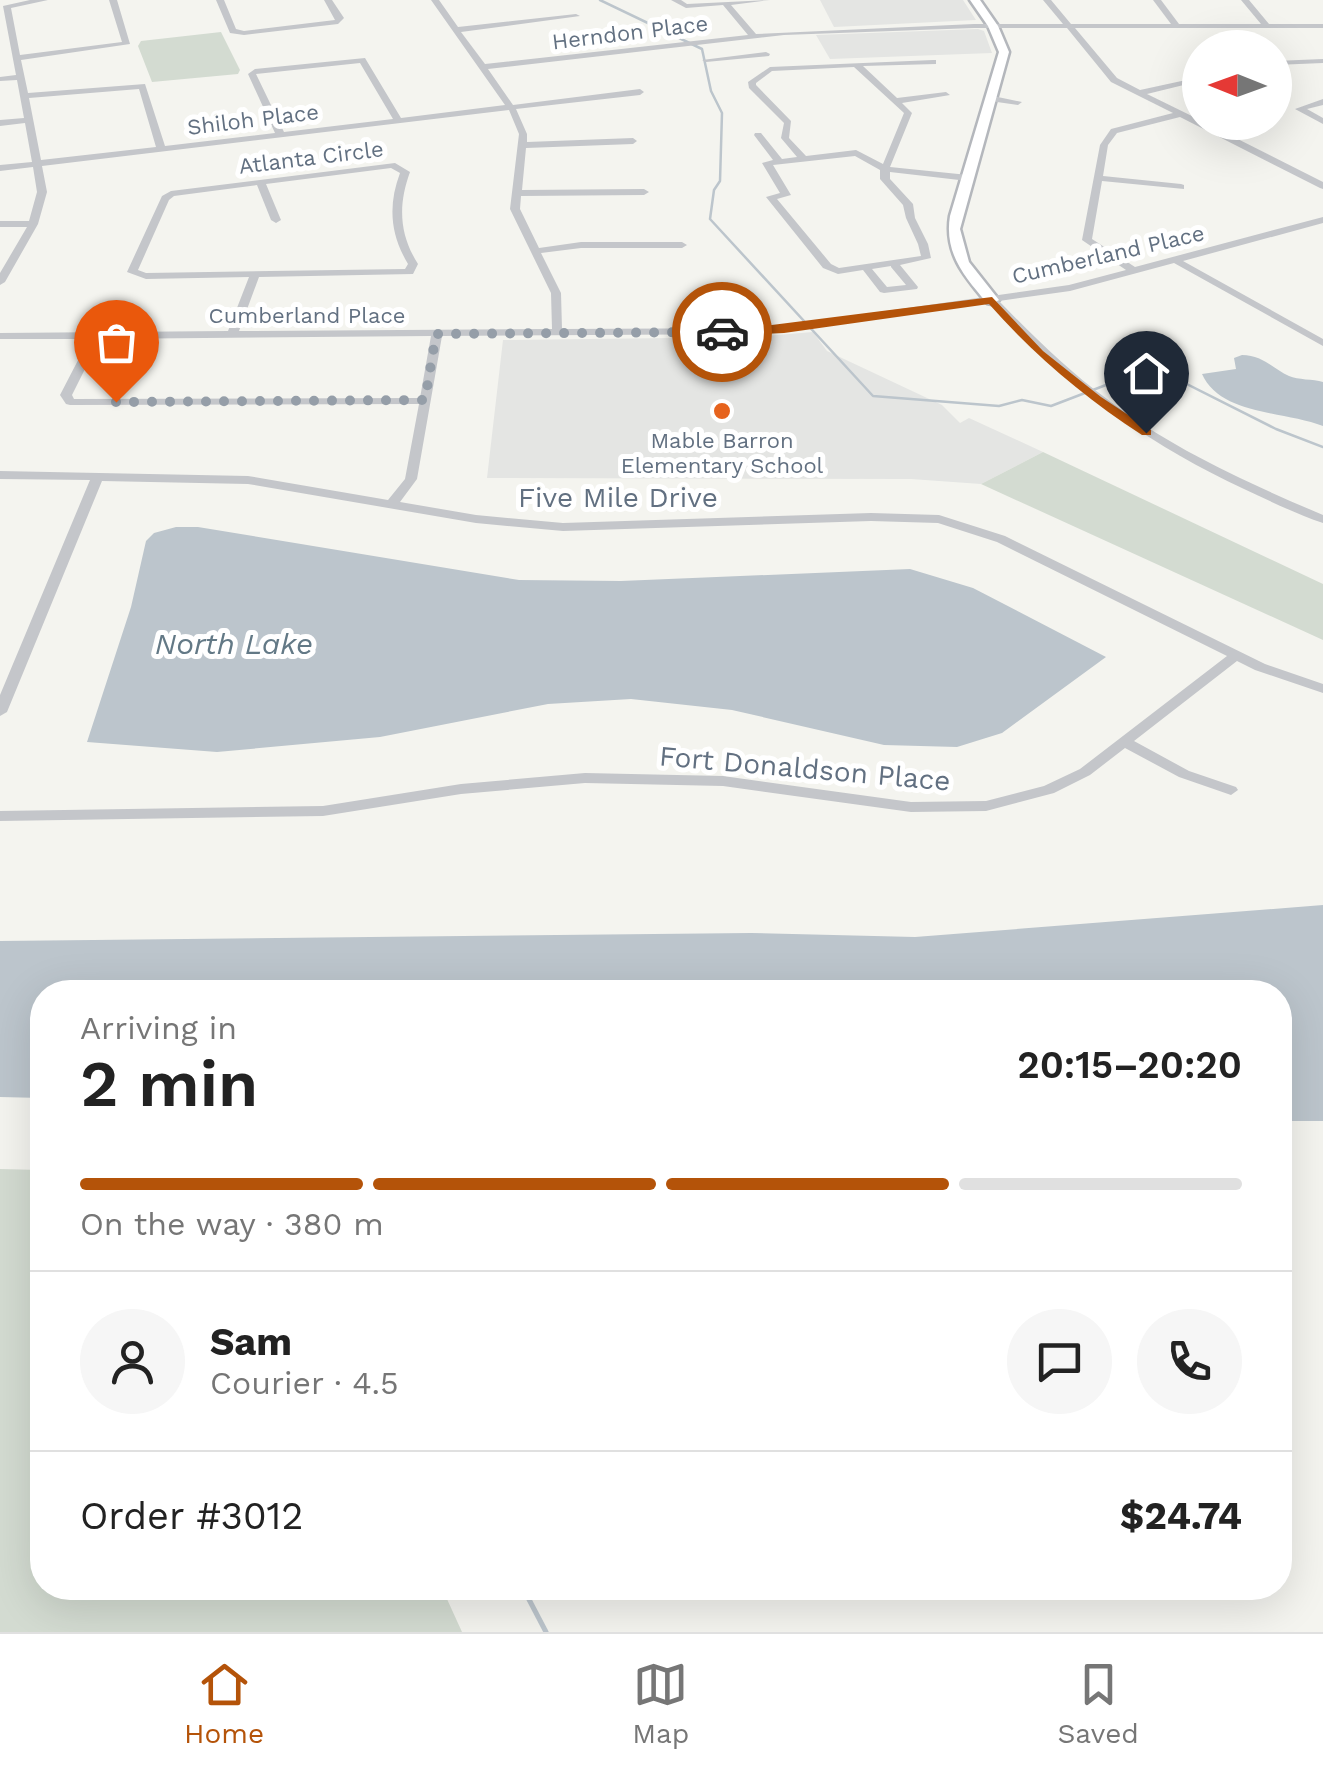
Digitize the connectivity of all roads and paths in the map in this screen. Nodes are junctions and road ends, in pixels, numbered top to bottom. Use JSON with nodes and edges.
{"nodes":[{"id":1,"x":44,"y":0,"type":"edge"},
{"id":2,"x":114,"y":0,"type":"edge"},
{"id":3,"x":220,"y":0,"type":"edge"},
{"id":4,"x":328,"y":0,"type":"edge"},
{"id":5,"x":435,"y":0,"type":"edge"},
{"id":6,"x":675,"y":0,"type":"edge"},
{"id":7,"x":766,"y":0,"type":"edge"},
{"id":8,"x":975,"y":0,"type":"edge"},
{"id":9,"x":1047,"y":0,"type":"edge"},
{"id":10,"x":1157,"y":0,"type":"edge"},
{"id":11,"x":1245,"y":0,"type":"edge"},
{"id":12,"x":724,"y":4,"type":"junction"},
{"id":13,"x":576,"y":16,"type":"dead end"},
{"id":14,"x":993,"y":26,"type":"junction"},
{"id":15,"x":1066,"y":26,"type":"junction"},
{"id":16,"x":1177,"y":26,"type":"junction"},
{"id":17,"x":1268,"y":26,"type":"junction"},
{"id":18,"x":1323,"y":26,"type":"edge"},
{"id":19,"x":456,"y":30,"type":"junction"},
{"id":20,"x":751,"y":35,"type":"junction"},
{"id":21,"x":14,"y":44,"type":"junction"},
{"id":22,"x":0,"y":45,"type":"edge"},
{"id":23,"x":766,"y":54,"type":"junction"},
{"id":24,"x":17,"y":58,"type":"junction"},
{"id":25,"x":706,"y":60,"type":"dead end"},
{"id":26,"x":1323,"y":60,"type":"edge"},
{"id":27,"x":932,"y":62,"type":"dead end"},
{"id":28,"x":1292,"y":62,"type":"edge"},
{"id":29,"x":856,"y":64,"type":"junction"},
{"id":30,"x":482,"y":66,"type":"junction"},
{"id":31,"x":779,"y":68,"type":"junction"},
{"id":32,"x":21,"y":77,"type":"junction"},
{"id":33,"x":0,"y":79,"type":"edge"},
{"id":34,"x":1182,"y":84,"type":"edge"},
{"id":35,"x":640,"y":92,"type":"dead end"},
{"id":36,"x":1139,"y":93,"type":"junction"},
{"id":37,"x":946,"y":95,"type":"dead end"},
{"id":38,"x":24,"y":96,"type":"junction"},
{"id":39,"x":993,"y":98,"type":"junction"},
{"id":40,"x":895,"y":101,"type":"junction"},
{"id":41,"x":1018,"y":102,"type":"dead end"},
{"id":42,"x":1323,"y":102,"type":"edge"},
{"id":43,"x":510,"y":105,"type":"junction"},
{"id":44,"x":1180,"y":114,"type":"junction"},
{"id":45,"x":397,"y":119,"type":"junction"},
{"id":46,"x":29,"y":120,"type":"junction"},
{"id":47,"x":1323,"y":121,"type":"edge"},
{"id":48,"x":0,"y":123,"type":"edge"},
{"id":49,"x":280,"y":134,"type":"junction"},
{"id":50,"x":758,"y":136,"type":"dead end"},
{"id":51,"x":634,"y":141,"type":"dead end"},
{"id":52,"x":522,"y":145,"type":"junction"},
{"id":53,"x":161,"y":148,"type":"junction"},
{"id":54,"x":803,"y":158,"type":"junction"},
{"id":55,"x":779,"y":161,"type":"junction"},
{"id":56,"x":37,"y":163,"type":"junction"},
{"id":57,"x":0,"y":168,"type":"edge"},
{"id":58,"x":885,"y":169,"type":"junction"},
{"id":59,"x":968,"y":178,"type":"junction"},
{"id":60,"x":1097,"y":178,"type":"junction"},
{"id":61,"x":262,"y":183,"type":"junction"},
{"id":62,"x":1323,"y":186,"type":"edge"},
{"id":63,"x":1181,"y":187,"type":"dead end"},
{"id":64,"x":516,"y":192,"type":"junction"},
{"id":65,"x":644,"y":192,"type":"dead end"},
{"id":66,"x":276,"y":220,"type":"dead end"},
{"id":67,"x":1323,"y":220,"type":"edge"},
{"id":68,"x":0,"y":224,"type":"edge"},
{"id":69,"x":33,"y":224,"type":"junction"},
{"id":70,"x":682,"y":245,"type":"dead end"},
{"id":71,"x":536,"y":251,"type":"junction"},
{"id":72,"x":1176,"y":260,"type":"junction"},
{"id":73,"x":894,"y":265,"type":"junction"},
{"id":74,"x":867,"y":269,"type":"junction"},
{"id":75,"x":1134,"y":271,"type":"junction"},
{"id":76,"x":255,"y":275,"type":"junction"},
{"id":77,"x":1,"y":279,"type":"edge"},
{"id":78,"x":884,"y":290,"type":"junction"},
{"id":79,"x":992,"y":300,"type":"junction"},
{"id":80,"x":884,"y":306,"type":"dead end"},
{"id":81,"x":557,"y":333,"type":"junction"},
{"id":82,"x":436,"y":334,"type":"junction"},
{"id":83,"x":232,"y":335,"type":"junction"},
{"id":84,"x":0,"y":336,"type":"edge"},
{"id":85,"x":96,"y":336,"type":"junction"},
{"id":86,"x":1323,"y":343,"type":"edge"},
{"id":87,"x":425,"y":400,"type":"junction"},
{"id":88,"x":0,"y":475,"type":"edge"},
{"id":89,"x":97,"y":478,"type":"junction"},
{"id":90,"x":392,"y":504,"type":"junction"},
{"id":91,"x":1323,"y":519,"type":"edge"},
{"id":92,"x":1236,"y":656,"type":"junction"},
{"id":93,"x":1323,"y":689,"type":"edge"},
{"id":94,"x":0,"y":712,"type":"edge"},
{"id":95,"x":1124,"y":742,"type":"junction"},
{"id":96,"x":1231,"y":790,"type":"dead end"},
{"id":97,"x":0,"y":816,"type":"edge"}],
"edges":[{"from":1,"to":21,"type":"street"},
{"from":2,"to":24,"type":"street"},
{"from":3,"to":4,"type":"street"},
{"from":5,"to":19,"type":"street"},
{"from":6,"to":12,"type":"street"},
{"from":7,"to":12,"type":"street"},
{"from":8,"to":14,"type":"main road"},
{"from":9,"to":15,"type":"street"},
{"from":10,"to":16,"type":"street"},
{"from":11,"to":17,"type":"street"},
{"from":12,"to":20,"type":"street"},
{"from":13,"to":19,"type":"street"},
{"from":14,"to":15,"type":"street","name":"Herndon Place"},
{"from":14,"to":20,"type":"street","name":"Herndon Place"},
{"from":14,"to":39,"type":"main road"},
{"from":15,"to":16,"type":"street","name":"Herndon Place"},
{"from":15,"to":36,"type":"street"},
{"from":16,"to":17,"type":"street","name":"Herndon Place"},
{"from":17,"to":18,"type":"street","name":"Herndon Place"},
{"from":19,"to":30,"type":"street"},
{"from":20,"to":23,"type":"street"},
{"from":20,"to":30,"type":"street","name":"Herndon Place"},
{"from":21,"to":22,"type":"street"},
{"from":21,"to":24,"type":"street"},
{"from":23,"to":25,"type":"street"},
{"from":23,"to":31,"type":"street"},
{"from":24,"to":32,"type":"street"},
{"from":26,"to":28,"type":"street"},
{"from":27,"to":29,"type":"street"},
{"from":29,"to":31,"type":"street"},
{"from":29,"to":40,"type":"street"},
{"from":30,"to":43,"type":"street"},
{"from":31,"to":54,"type":"street"},
{"from":32,"to":33,"type":"street"},
{"from":32,"to":38,"type":"street"},
{"from":34,"to":36,"type":"street"},
{"from":35,"to":43,"type":"street","name":"Shiloh Place"},
{"from":36,"to":44,"type":"street"},
{"from":37,"to":40,"type":"street"},
{"from":38,"to":46,"type":"street"},
{"from":38,"to":53,"type":"street"},
{"from":39,"to":41,"type":"street"},
{"from":39,"to":59,"type":"main road"},
{"from":40,"to":58,"type":"street"},
{"from":42,"to":47,"type":"street"},
{"from":43,"to":45,"type":"street","name":"Shiloh Place"},
{"from":43,"to":52,"type":"street"},
{"from":44,"to":60,"type":"street"},
{"from":44,"to":62,"type":"street"},
{"from":45,"to":49,"type":"street","name":"Shiloh Place"},
{"from":45,"to":49,"type":"street"},
{"from":46,"to":48,"type":"street"},
{"from":46,"to":56,"type":"street"},
{"from":49,"to":53,"type":"street","name":"Shiloh Place"},
{"from":50,"to":55,"type":"street"},
{"from":51,"to":52,"type":"street"},
{"from":52,"to":64,"type":"street"},
{"from":53,"to":56,"type":"street","name":"Shiloh Place"},
{"from":54,"to":55,"type":"street"},
{"from":54,"to":58,"type":"street"},
{"from":55,"to":74,"type":"street"},
{"from":56,"to":57,"type":"street","name":"Shiloh Place"},
{"from":56,"to":69,"type":"street"},
{"from":58,"to":59,"type":"street"},
{"from":58,"to":73,"type":"street"},
{"from":59,"to":79,"type":"main road"},
{"from":60,"to":63,"type":"street"},
{"from":60,"to":75,"type":"street"},
{"from":61,"to":66,"type":"street"},
{"from":61,"to":76,"type":"street","name":"Atlanta Circle"},
{"from":61,"to":76,"type":"street","name":"Atlanta Circle"},
{"from":64,"to":65,"type":"street"},
{"from":64,"to":71,"type":"street"},
{"from":67,"to":72,"type":"street","name":"Cumberland Place"},
{"from":68,"to":69,"type":"street"},
{"from":69,"to":77,"type":"street"},
{"from":70,"to":71,"type":"street"},
{"from":71,"to":81,"type":"street"},
{"from":72,"to":75,"type":"street","name":"Cumberland Place"},
{"from":72,"to":86,"type":"street"},
{"from":73,"to":74,"type":"street"},
{"from":73,"to":78,"type":"street"},
{"from":74,"to":78,"type":"street"},
{"from":75,"to":79,"type":"street","name":"Cumberland Place"},
{"from":76,"to":83,"type":"street"},
{"from":78,"to":80,"type":"street"},
{"from":79,"to":81,"type":"street","name":"Cumberland Place"},
{"from":79,"to":91,"type":"street"},
{"from":81,"to":82,"type":"street","name":"Cumberland Place"},
{"from":82,"to":83,"type":"street","name":"Cumberland Place"},
{"from":82,"to":87,"type":"street"},
{"from":83,"to":85,"type":"street","name":"Cumberland Place"},
{"from":84,"to":85,"type":"street","name":"Cumberland Place"},
{"from":85,"to":87,"type":"street"},
{"from":87,"to":90,"type":"street"},
{"from":88,"to":89,"type":"street","name":"Five Mile Drive"},
{"from":89,"to":90,"type":"street","name":"Five Mile Drive"},
{"from":89,"to":94,"type":"street"},
{"from":90,"to":92,"type":"street","name":"Five Mile Drive"},
{"from":92,"to":93,"type":"street","name":"Five Mile Drive"},
{"from":92,"to":95,"type":"street","name":"Fort Donaldson Place"},
{"from":95,"to":96,"type":"street"},
{"from":95,"to":97,"type":"street","name":"Fort Donaldson Place"}]}
